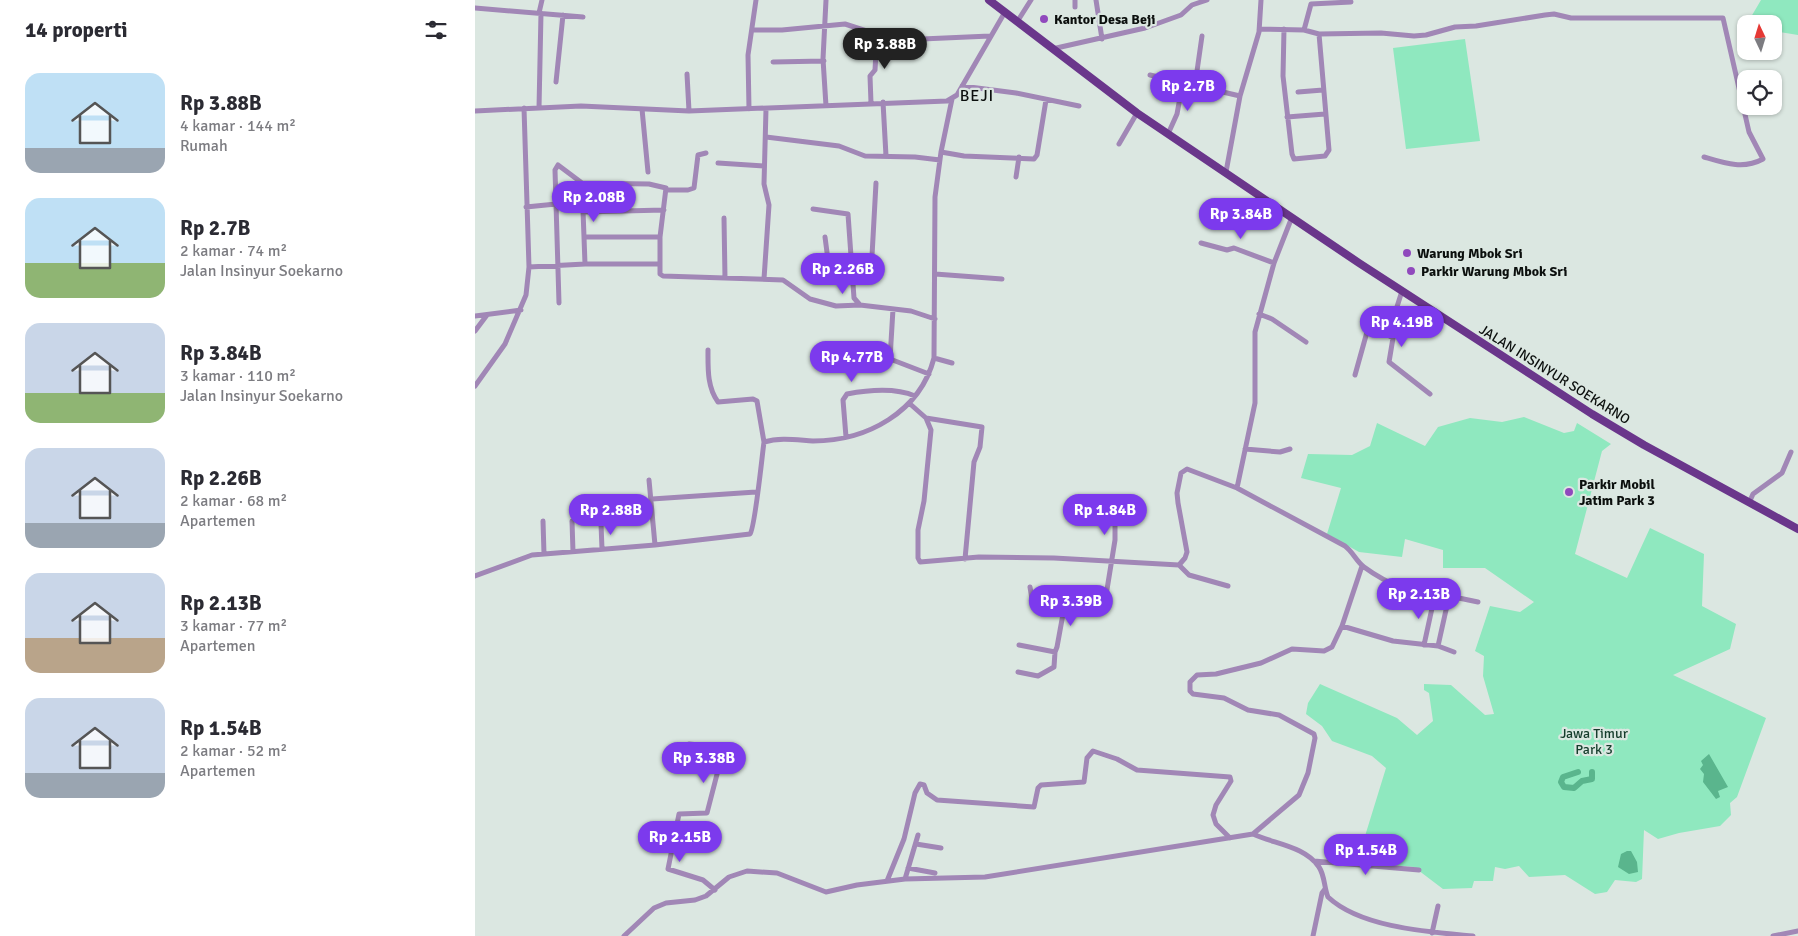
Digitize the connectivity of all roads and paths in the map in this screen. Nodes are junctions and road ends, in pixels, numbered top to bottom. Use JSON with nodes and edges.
{"nodes":[{"id":1,"x":542,"y":0,"type":"edge"},
{"id":2,"x":756,"y":0,"type":"edge"},
{"id":3,"x":826,"y":0,"type":"edge"},
{"id":4,"x":989,"y":0,"type":"edge"},
{"id":5,"x":1031,"y":0,"type":"edge"},
{"id":6,"x":1075,"y":0,"type":"edge"},
{"id":7,"x":1096,"y":0,"type":"edge"},
{"id":8,"x":1207,"y":0,"type":"edge"},
{"id":9,"x":1261,"y":0,"type":"edge"},
{"id":10,"x":1192,"y":2,"type":"edge"},
{"id":11,"x":1351,"y":2,"type":"dead end"},
{"id":12,"x":1075,"y":7,"type":"dead end"},
{"id":13,"x":475,"y":8,"type":"edge"},
{"id":14,"x":1005,"y":12,"type":"junction"},
{"id":15,"x":540,"y":13,"type":"junction"},
{"id":16,"x":563,"y":15,"type":"junction"},
{"id":17,"x":583,"y":17,"type":"dead end"},
{"id":18,"x":1017,"y":22,"type":"junction"},
{"id":19,"x":825,"y":26,"type":"junction"},
{"id":20,"x":1259,"y":29,"type":"junction"},
{"id":21,"x":1284,"y":29,"type":"junction"},
{"id":22,"x":752,"y":30,"type":"junction"},
{"id":23,"x":1304,"y":30,"type":"junction"},
{"id":24,"x":877,"y":34,"type":"junction"},
{"id":25,"x":1319,"y":34,"type":"junction"},
{"id":26,"x":990,"y":36,"type":"junction"},
{"id":27,"x":1202,"y":36,"type":"dead end"},
{"id":28,"x":1101,"y":39,"type":"junction"},
{"id":29,"x":1051,"y":49,"type":"junction"},
{"id":30,"x":824,"y":60,"type":"junction"},
{"id":31,"x":773,"y":62,"type":"dead end"},
{"id":32,"x":687,"y":74,"type":"dead end"},
{"id":33,"x":1150,"y":75,"type":"dead end"},
{"id":34,"x":556,"y":82,"type":"dead end"},
{"id":35,"x":1183,"y":82,"type":"junction"},
{"id":36,"x":1195,"y":85,"type":"junction"},
{"id":37,"x":962,"y":86,"type":"junction"},
{"id":38,"x":1323,"y":90,"type":"junction"},
{"id":39,"x":1298,"y":92,"type":"dead end"},
{"id":40,"x":1240,"y":96,"type":"junction"},
{"id":41,"x":952,"y":99,"type":"junction"},
{"id":42,"x":1046,"y":100,"type":"junction"},
{"id":43,"x":883,"y":102,"type":"junction"},
{"id":44,"x":871,"y":103,"type":"junction"},
{"id":45,"x":826,"y":106,"type":"junction"},
{"id":46,"x":1079,"y":106,"type":"dead end"},
{"id":47,"x":525,"y":108,"type":"junction"},
{"id":48,"x":539,"y":108,"type":"junction"},
{"id":49,"x":642,"y":109,"type":"junction"},
{"id":50,"x":749,"y":109,"type":"junction"},
{"id":51,"x":767,"y":109,"type":"junction"},
{"id":52,"x":475,"y":111,"type":"edge"},
{"id":53,"x":689,"y":111,"type":"junction"},
{"id":54,"x":1137,"y":113,"type":"junction"},
{"id":55,"x":1325,"y":114,"type":"junction"},
{"id":56,"x":1287,"y":117,"type":"junction"},
{"id":57,"x":1168,"y":134,"type":"junction"},
{"id":58,"x":766,"y":137,"type":"junction"},
{"id":59,"x":1119,"y":144,"type":"dead end"},
{"id":60,"x":941,"y":152,"type":"junction"},
{"id":61,"x":706,"y":153,"type":"dead end"},
{"id":62,"x":886,"y":156,"type":"junction"},
{"id":63,"x":1019,"y":157,"type":"junction"},
{"id":64,"x":1704,"y":158,"type":"dead end"},
{"id":65,"x":940,"y":160,"type":"junction"},
{"id":66,"x":718,"y":163,"type":"dead end"},
{"id":67,"x":764,"y":166,"type":"junction"},
{"id":68,"x":647,"y":172,"type":"dead end"},
{"id":69,"x":1226,"y":172,"type":"junction"},
{"id":70,"x":1016,"y":177,"type":"dead end"},
{"id":71,"x":581,"y":183,"type":"junction"},
{"id":72,"x":876,"y":183,"type":"dead end"},
{"id":73,"x":666,"y":190,"type":"junction"},
{"id":74,"x":556,"y":204,"type":"junction"},
{"id":75,"x":526,"y":206,"type":"junction"},
{"id":76,"x":813,"y":209,"type":"dead end"},
{"id":77,"x":664,"y":210,"type":"junction"},
{"id":78,"x":583,"y":212,"type":"junction"},
{"id":79,"x":1292,"y":217,"type":"junction"},
{"id":80,"x":724,"y":218,"type":"dead end"},
{"id":81,"x":585,"y":237,"type":"junction"},
{"id":82,"x":660,"y":237,"type":"junction"},
{"id":83,"x":825,"y":238,"type":"dead end"},
{"id":84,"x":1201,"y":243,"type":"dead end"},
{"id":85,"x":851,"y":261,"type":"junction"},
{"id":86,"x":1274,"y":263,"type":"junction"},
{"id":87,"x":585,"y":264,"type":"junction"},
{"id":88,"x":660,"y":264,"type":"junction"},
{"id":89,"x":557,"y":266,"type":"junction"},
{"id":90,"x":529,"y":267,"type":"junction"},
{"id":91,"x":935,"y":274,"type":"junction"},
{"id":92,"x":725,"y":278,"type":"junction"},
{"id":93,"x":1001,"y":279,"type":"dead end"},
{"id":94,"x":764,"y":280,"type":"junction"},
{"id":95,"x":1402,"y":291,"type":"junction"},
{"id":96,"x":559,"y":303,"type":"dead end"},
{"id":97,"x":860,"y":305,"type":"junction"},
{"id":98,"x":893,"y":308,"type":"junction"},
{"id":99,"x":521,"y":310,"type":"junction"},
{"id":100,"x":1259,"y":314,"type":"junction"},
{"id":101,"x":487,"y":315,"type":"junction"},
{"id":102,"x":475,"y":316,"type":"edge"},
{"id":103,"x":935,"y":318,"type":"junction"},
{"id":104,"x":475,"y":332,"type":"edge"},
{"id":105,"x":1388,"y":335,"type":"junction"},
{"id":106,"x":1306,"y":342,"type":"dead end"},
{"id":107,"x":708,"y":350,"type":"dead end"},
{"id":108,"x":934,"y":358,"type":"junction"},
{"id":109,"x":952,"y":364,"type":"dead end"},
{"id":110,"x":929,"y":374,"type":"junction"},
{"id":111,"x":1355,"y":375,"type":"dead end"},
{"id":112,"x":475,"y":386,"type":"edge"},
{"id":113,"x":1430,"y":394,"type":"dead end"},
{"id":114,"x":915,"y":396,"type":"junction"},
{"id":115,"x":909,"y":403,"type":"junction"},
{"id":116,"x":926,"y":418,"type":"junction"},
{"id":117,"x":846,"y":437,"type":"junction"},
{"id":118,"x":763,"y":442,"type":"junction"},
{"id":119,"x":1245,"y":448,"type":"junction"},
{"id":120,"x":1290,"y":449,"type":"dead end"},
{"id":121,"x":1791,"y":452,"type":"dead end"},
{"id":122,"x":649,"y":480,"type":"dead end"},
{"id":123,"x":1237,"y":488,"type":"junction"},
{"id":124,"x":756,"y":492,"type":"junction"},
{"id":125,"x":652,"y":499,"type":"junction"},
{"id":126,"x":1749,"y":503,"type":"junction"},
{"id":127,"x":1115,"y":514,"type":"dead end"},
{"id":128,"x":543,"y":521,"type":"dead end"},
{"id":129,"x":573,"y":521,"type":"dead end"},
{"id":130,"x":601,"y":524,"type":"dead end"},
{"id":131,"x":1798,"y":529,"type":"edge"},
{"id":132,"x":655,"y":545,"type":"junction"},
{"id":133,"x":601,"y":549,"type":"junction"},
{"id":134,"x":573,"y":552,"type":"junction"},
{"id":135,"x":544,"y":554,"type":"junction"},
{"id":136,"x":965,"y":559,"type":"junction"},
{"id":137,"x":1111,"y":561,"type":"junction"},
{"id":138,"x":1179,"y":565,"type":"junction"},
{"id":139,"x":1362,"y":566,"type":"junction"},
{"id":140,"x":475,"y":576,"type":"edge"},
{"id":141,"x":1030,"y":586,"type":"dead end"},
{"id":142,"x":1228,"y":586,"type":"dead end"},
{"id":143,"x":1434,"y":599,"type":"junction"},
{"id":144,"x":1448,"y":601,"type":"junction"},
{"id":145,"x":1478,"y":602,"type":"dead end"},
{"id":146,"x":1065,"y":603,"type":"junction"},
{"id":147,"x":1342,"y":626,"type":"junction"},
{"id":148,"x":1019,"y":645,"type":"dead end"},
{"id":149,"x":1424,"y":645,"type":"junction"},
{"id":150,"x":1437,"y":646,"type":"junction"},
{"id":151,"x":1056,"y":650,"type":"junction"},
{"id":152,"x":1454,"y":652,"type":"dead end"},
{"id":153,"x":1018,"y":672,"type":"dead end"},
{"id":154,"x":689,"y":744,"type":"dead end"},
{"id":155,"x":1253,"y":834,"type":"junction"},
{"id":156,"x":918,"y":835,"type":"dead end"},
{"id":157,"x":1231,"y":838,"type":"junction"},
{"id":158,"x":915,"y":844,"type":"junction"},
{"id":159,"x":941,"y":848,"type":"dead end"},
{"id":160,"x":1314,"y":861,"type":"junction"},
{"id":161,"x":908,"y":868,"type":"junction"},
{"id":162,"x":1419,"y":870,"type":"dead end"},
{"id":163,"x":935,"y":873,"type":"dead end"},
{"id":164,"x":905,"y":879,"type":"junction"},
{"id":165,"x":887,"y":881,"type":"junction"},
{"id":166,"x":1325,"y":889,"type":"junction"},
{"id":167,"x":715,"y":890,"type":"junction"},
{"id":168,"x":1438,"y":906,"type":"dead end"},
{"id":169,"x":1798,"y":932,"type":"edge"},
{"id":170,"x":1432,"y":933,"type":"junction"},
{"id":171,"x":625,"y":936,"type":"edge"},
{"id":172,"x":1313,"y":936,"type":"edge"},
{"id":173,"x":1471,"y":936,"type":"edge"},
{"id":174,"x":1773,"y":936,"type":"edge"}],
"edges":[{"from":1,"to":15,"type":"street"},
{"from":2,"to":22,"type":"street"},
{"from":3,"to":19,"type":"street"},
{"from":4,"to":14,"type":"main road","name":"JALAN INSINYUR SOEKARNO"},
{"from":5,"to":18,"type":"street"},
{"from":6,"to":12,"type":"street"},
{"from":7,"to":28,"type":"street"},
{"from":8,"to":10,"type":"street"},
{"from":9,"to":20,"type":"street"},
{"from":10,"to":28,"type":"street"},
{"from":11,"to":23,"type":"street"},
{"from":13,"to":15,"type":"street"},
{"from":14,"to":18,"type":"main road","name":"JALAN INSINYUR SOEKARNO"},
{"from":14,"to":26,"type":"street"},
{"from":15,"to":16,"type":"street"},
{"from":15,"to":48,"type":"street"},
{"from":16,"to":17,"type":"street"},
{"from":16,"to":34,"type":"street"},
{"from":18,"to":29,"type":"main road","name":"JALAN INSINYUR SOEKARNO"},
{"from":19,"to":22,"type":"street"},
{"from":19,"to":24,"type":"street"},
{"from":19,"to":30,"type":"street"},
{"from":20,"to":21,"type":"street"},
{"from":20,"to":40,"type":"street"},
{"from":21,"to":23,"type":"street"},
{"from":21,"to":56,"type":"street"},
{"from":22,"to":50,"type":"street"},
{"from":23,"to":25,"type":"street"},
{"from":24,"to":26,"type":"street"},
{"from":24,"to":44,"type":"street"},
{"from":25,"to":38,"type":"street"},
{"from":25,"to":64,"type":"street"},
{"from":26,"to":37,"type":"street"},
{"from":27,"to":36,"type":"street"},
{"from":28,"to":29,"type":"street"},
{"from":29,"to":54,"type":"main road","name":"JALAN INSINYUR SOEKARNO"},
{"from":30,"to":31,"type":"street"},
{"from":30,"to":45,"type":"street"},
{"from":32,"to":53,"type":"street"},
{"from":33,"to":35,"type":"street"},
{"from":35,"to":36,"type":"street"},
{"from":35,"to":57,"type":"street"},
{"from":36,"to":40,"type":"street"},
{"from":37,"to":41,"type":"street"},
{"from":37,"to":42,"type":"street"},
{"from":38,"to":39,"type":"street"},
{"from":38,"to":55,"type":"street"},
{"from":40,"to":69,"type":"street"},
{"from":41,"to":43,"type":"street"},
{"from":41,"to":60,"type":"street"},
{"from":42,"to":46,"type":"street"},
{"from":42,"to":63,"type":"street"},
{"from":43,"to":44,"type":"street"},
{"from":43,"to":62,"type":"street"},
{"from":44,"to":45,"type":"street"},
{"from":45,"to":51,"type":"street"},
{"from":47,"to":48,"type":"street"},
{"from":47,"to":52,"type":"street"},
{"from":47,"to":75,"type":"street"},
{"from":48,"to":49,"type":"street"},
{"from":49,"to":53,"type":"street"},
{"from":49,"to":68,"type":"street"},
{"from":50,"to":51,"type":"street"},
{"from":50,"to":53,"type":"street"},
{"from":51,"to":58,"type":"street"},
{"from":54,"to":57,"type":"main road","name":"JALAN INSINYUR SOEKARNO"},
{"from":54,"to":59,"type":"street"},
{"from":55,"to":56,"type":"street"},
{"from":55,"to":56,"type":"street"},
{"from":57,"to":69,"type":"main road","name":"JALAN INSINYUR SOEKARNO"},
{"from":58,"to":62,"type":"street"},
{"from":58,"to":67,"type":"street"},
{"from":60,"to":63,"type":"street"},
{"from":60,"to":65,"type":"street"},
{"from":61,"to":73,"type":"street"},
{"from":62,"to":65,"type":"street"},
{"from":63,"to":70,"type":"street"},
{"from":65,"to":91,"type":"street"},
{"from":66,"to":67,"type":"street"},
{"from":67,"to":94,"type":"street"},
{"from":69,"to":79,"type":"main road","name":"JALAN INSINYUR SOEKARNO"},
{"from":71,"to":73,"type":"street"},
{"from":71,"to":74,"type":"street"},
{"from":71,"to":78,"type":"street"},
{"from":72,"to":85,"type":"street"},
{"from":73,"to":77,"type":"street"},
{"from":74,"to":75,"type":"street"},
{"from":74,"to":89,"type":"street"},
{"from":75,"to":90,"type":"street"},
{"from":76,"to":85,"type":"street"},
{"from":77,"to":78,"type":"street"},
{"from":77,"to":82,"type":"street"},
{"from":78,"to":81,"type":"street"},
{"from":79,"to":86,"type":"street"},
{"from":79,"to":95,"type":"main road","name":"JALAN INSINYUR SOEKARNO"},
{"from":80,"to":92,"type":"street"},
{"from":81,"to":82,"type":"street"},
{"from":81,"to":87,"type":"street"},
{"from":82,"to":88,"type":"street"},
{"from":83,"to":85,"type":"street"},
{"from":84,"to":86,"type":"street"},
{"from":85,"to":97,"type":"street"},
{"from":86,"to":100,"type":"street"},
{"from":87,"to":88,"type":"street"},
{"from":87,"to":89,"type":"street"},
{"from":88,"to":92,"type":"street"},
{"from":89,"to":90,"type":"street"},
{"from":89,"to":96,"type":"street"},
{"from":90,"to":99,"type":"street"},
{"from":91,"to":93,"type":"street"},
{"from":91,"to":103,"type":"street"},
{"from":92,"to":94,"type":"street"},
{"from":94,"to":97,"type":"street"},
{"from":95,"to":105,"type":"street"},
{"from":95,"to":126,"type":"main road","name":"JALAN INSINYUR SOEKARNO"},
{"from":97,"to":98,"type":"street"},
{"from":98,"to":103,"type":"street"},
{"from":98,"to":110,"type":"street"},
{"from":99,"to":101,"type":"street"},
{"from":99,"to":112,"type":"street"},
{"from":100,"to":106,"type":"street"},
{"from":100,"to":119,"type":"street"},
{"from":101,"to":102,"type":"street"},
{"from":101,"to":104,"type":"street"},
{"from":103,"to":108,"type":"street"},
{"from":105,"to":111,"type":"street"},
{"from":105,"to":113,"type":"street"},
{"from":107,"to":118,"type":"street"},
{"from":108,"to":109,"type":"street"},
{"from":108,"to":110,"type":"street"},
{"from":110,"to":114,"type":"street"},
{"from":114,"to":115,"type":"street"},
{"from":114,"to":117,"type":"street"},
{"from":115,"to":116,"type":"street"},
{"from":115,"to":117,"type":"street"},
{"from":116,"to":136,"type":"street"},
{"from":116,"to":136,"type":"street"},
{"from":117,"to":118,"type":"street"},
{"from":118,"to":124,"type":"street"},
{"from":119,"to":120,"type":"street"},
{"from":119,"to":123,"type":"street"},
{"from":121,"to":126,"type":"street"},
{"from":122,"to":125,"type":"street"},
{"from":123,"to":138,"type":"street"},
{"from":123,"to":139,"type":"street"},
{"from":124,"to":125,"type":"street"},
{"from":124,"to":132,"type":"street"},
{"from":125,"to":132,"type":"street"},
{"from":126,"to":131,"type":"main road","name":"JALAN INSINYUR SOEKARNO"},
{"from":127,"to":137,"type":"street"},
{"from":128,"to":135,"type":"street"},
{"from":129,"to":134,"type":"street"},
{"from":130,"to":133,"type":"street"},
{"from":132,"to":133,"type":"street"},
{"from":133,"to":134,"type":"street"},
{"from":134,"to":135,"type":"street"},
{"from":135,"to":140,"type":"street"},
{"from":136,"to":137,"type":"street"},
{"from":137,"to":138,"type":"street"},
{"from":137,"to":146,"type":"street"},
{"from":138,"to":142,"type":"street"},
{"from":139,"to":143,"type":"street"},
{"from":139,"to":147,"type":"street"},
{"from":141,"to":146,"type":"street"},
{"from":143,"to":144,"type":"street"},
{"from":143,"to":149,"type":"street"},
{"from":144,"to":145,"type":"street"},
{"from":144,"to":150,"type":"street"},
{"from":146,"to":151,"type":"street"},
{"from":147,"to":149,"type":"street"},
{"from":147,"to":155,"type":"street"},
{"from":148,"to":151,"type":"street"},
{"from":149,"to":150,"type":"street"},
{"from":150,"to":152,"type":"street"},
{"from":151,"to":153,"type":"street"},
{"from":154,"to":167,"type":"street"},
{"from":155,"to":157,"type":"street"},
{"from":155,"to":160,"type":"street"},
{"from":156,"to":158,"type":"street"},
{"from":157,"to":164,"type":"street"},
{"from":157,"to":165,"type":"street"},
{"from":158,"to":159,"type":"street"},
{"from":158,"to":161,"type":"street"},
{"from":160,"to":162,"type":"street"},
{"from":160,"to":166,"type":"street"},
{"from":161,"to":163,"type":"street"},
{"from":161,"to":164,"type":"street"},
{"from":164,"to":165,"type":"street"},
{"from":165,"to":167,"type":"street"},
{"from":166,"to":170,"type":"street"},
{"from":166,"to":172,"type":"street"},
{"from":167,"to":171,"type":"street"},
{"from":168,"to":170,"type":"street"},
{"from":169,"to":174,"type":"street"},
{"from":170,"to":173,"type":"street"}]}
